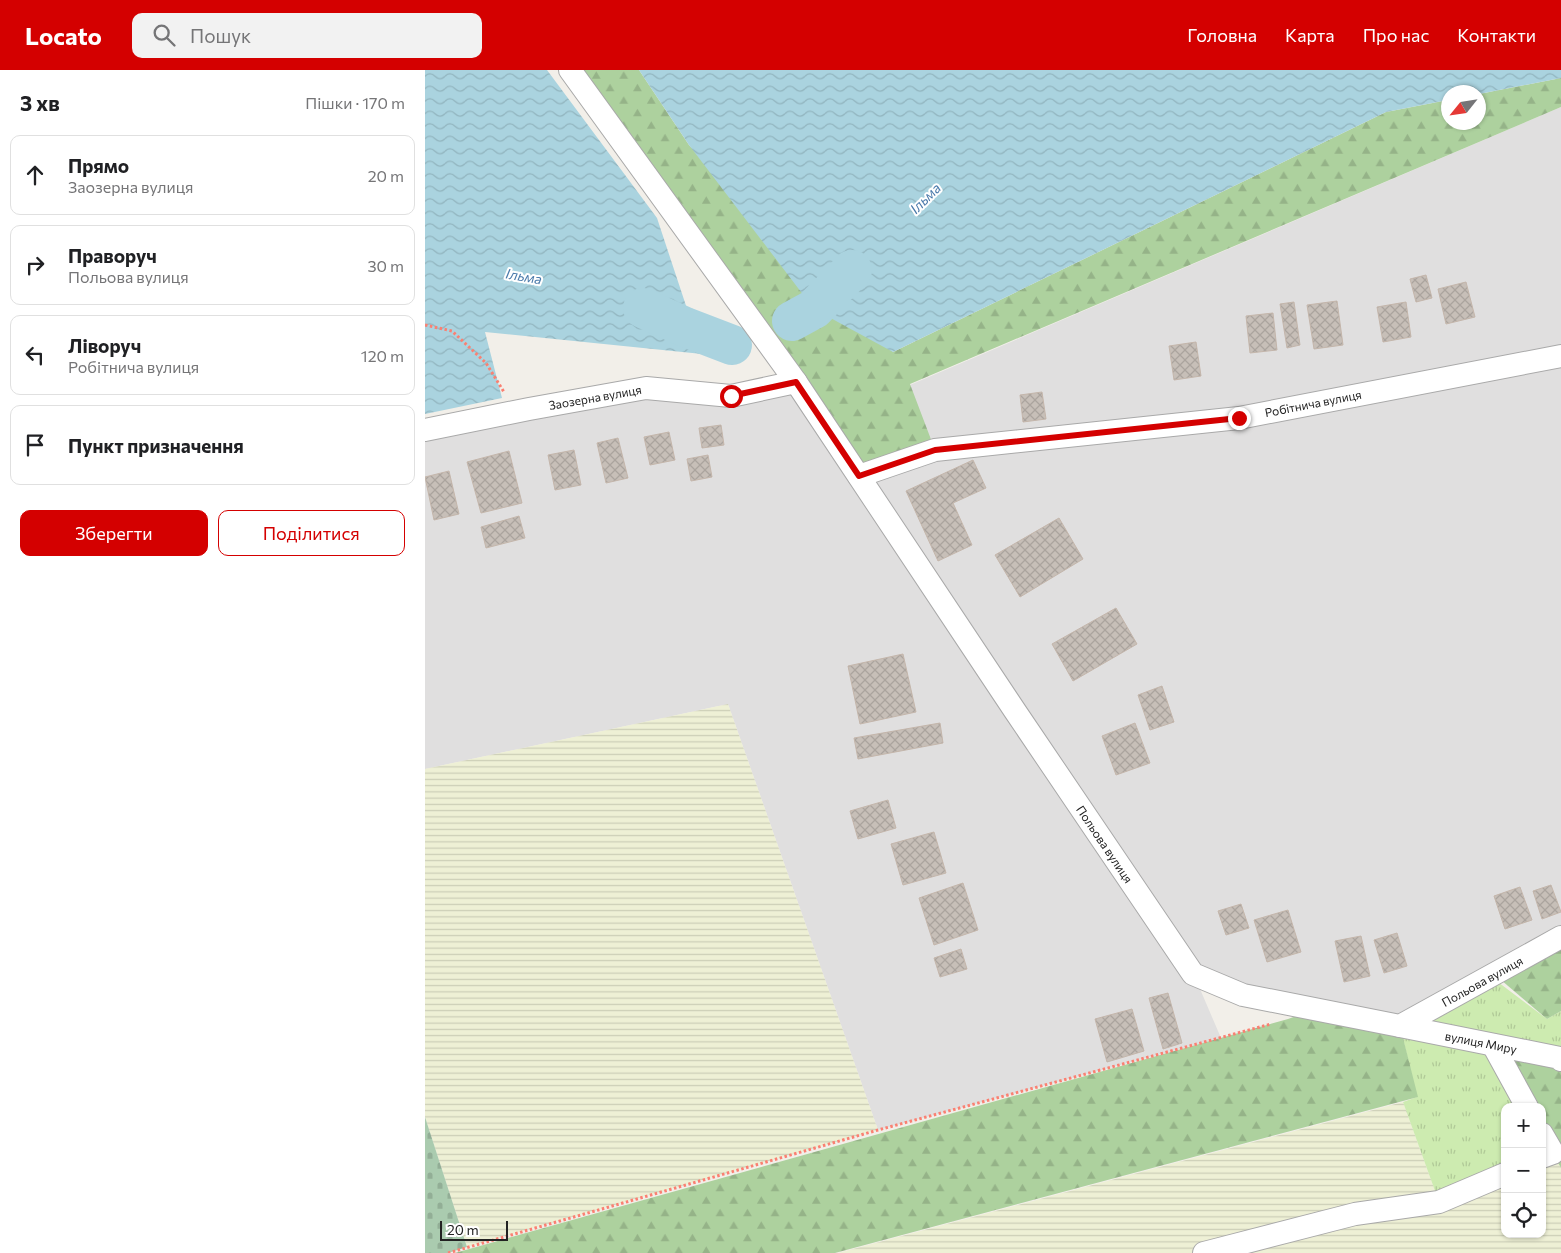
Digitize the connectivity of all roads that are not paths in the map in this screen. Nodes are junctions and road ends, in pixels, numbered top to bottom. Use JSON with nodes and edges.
{"nodes":[{"id":1,"x":570,"y":70,"type":"edge"},
{"id":2,"x":1561,"y":356,"type":"edge"},
{"id":3,"x":796,"y":382,"type":"junction"},
{"id":4,"x":425,"y":430,"type":"edge"},
{"id":5,"x":859,"y":476,"type":"junction"},
{"id":6,"x":1561,"y":937,"type":"edge"},
{"id":7,"x":1400,"y":1026,"type":"junction"},
{"id":8,"x":1493,"y":1045,"type":"junction"},
{"id":9,"x":1561,"y":1060,"type":"edge"},
{"id":10,"x":1525,"y":1103,"type":"edge"},
{"id":11,"x":1546,"y":1141,"type":"edge"},
{"id":12,"x":1546,"y":1156,"type":"edge"},
{"id":13,"x":1501,"y":1176,"type":"edge"},
{"id":14,"x":1204,"y":1253,"type":"edge"}],
"edges":[{"from":1,"to":3,"type":"street","name":"Польова вулиця"},
{"from":2,"to":5,"type":"street","name":"Робітнича вулиця"},
{"from":3,"to":4,"type":"street","name":"Заозерна вулиця"},
{"from":3,"to":5,"type":"street","name":"Польова вулиця"},
{"from":5,"to":7,"type":"street","name":"Польова вулиця"},
{"from":6,"to":7,"type":"street","name":"Польова вулиця"},
{"from":7,"to":8,"type":"street","name":"вулиця Миру"},
{"from":8,"to":9,"type":"street","name":"вулиця Миру"},
{"from":8,"to":10,"type":"street"},
{"from":11,"to":12,"type":"street"},
{"from":13,"to":14,"type":"street"}]}
